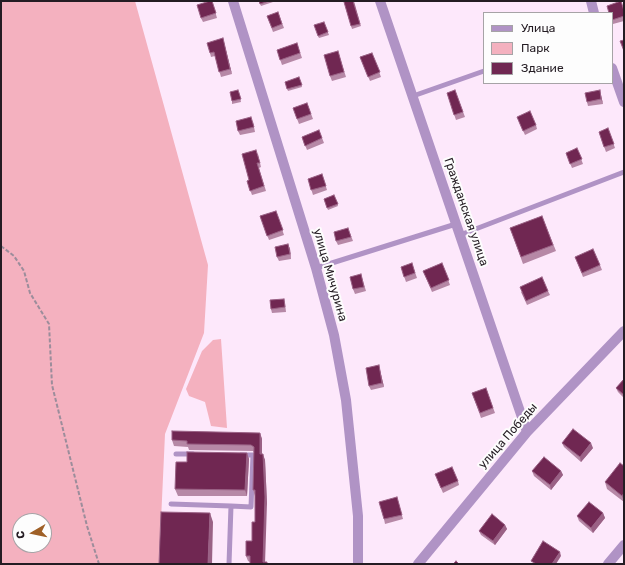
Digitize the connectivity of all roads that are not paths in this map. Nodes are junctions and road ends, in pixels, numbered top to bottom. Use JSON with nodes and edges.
{"nodes":[{"id":1,"x":233,"y":1,"type":"edge"},
{"id":2,"x":380,"y":1,"type":"edge"},
{"id":3,"x":591,"y":1,"type":"edge"},
{"id":4,"x":594,"y":12,"type":"edge"},
{"id":5,"x":483,"y":71,"type":"edge"},
{"id":6,"x":613,"y":71,"type":"edge"},
{"id":7,"x":413,"y":96,"type":"junction"},
{"id":8,"x":624,"y":102,"type":"edge"},
{"id":9,"x":624,"y":172,"type":"edge"},
{"id":10,"x":456,"y":224,"type":"junction"},
{"id":11,"x":460,"y":235,"type":"junction"},
{"id":12,"x":316,"y":268,"type":"junction"},
{"id":13,"x":624,"y":331,"type":"edge"},
{"id":14,"x":527,"y":432,"type":"junction"},
{"id":15,"x":176,"y":454,"type":"dead end"},
{"id":16,"x":199,"y":454,"type":"edge"},
{"id":17,"x":238,"y":455,"type":"edge"},
{"id":18,"x":171,"y":504,"type":"dead end"},
{"id":19,"x":231,"y":506,"type":"junction"},
{"id":20,"x":624,"y":546,"type":"edge"},
{"id":21,"x":229,"y":564,"type":"edge"},
{"id":22,"x":358,"y":564,"type":"edge"},
{"id":23,"x":418,"y":564,"type":"edge"},
{"id":24,"x":608,"y":564,"type":"edge"}],
"edges":[{"from":1,"to":12,"type":"street","name":"улица Мичурина"},
{"from":2,"to":7,"type":"street","name":"Гражданская улица"},
{"from":3,"to":4,"type":"street"},
{"from":5,"to":7,"type":"lane"},
{"from":6,"to":8,"type":"street"},
{"from":7,"to":10,"type":"street","name":"Гражданская улица"},
{"from":9,"to":11,"type":"lane"},
{"from":10,"to":11,"type":"street","name":"Гражданская улица"},
{"from":10,"to":12,"type":"lane"},
{"from":11,"to":14,"type":"street","name":"Гражданская улица"},
{"from":12,"to":22,"type":"street","name":"улица Мичурина"},
{"from":13,"to":14,"type":"street","name":"улица Победы"},
{"from":14,"to":23,"type":"street","name":"улица Победы"},
{"from":15,"to":16,"type":"lane"},
{"from":17,"to":19,"type":"lane"},
{"from":18,"to":19,"type":"lane"},
{"from":19,"to":21,"type":"lane"},
{"from":20,"to":24,"type":"street"}]}
